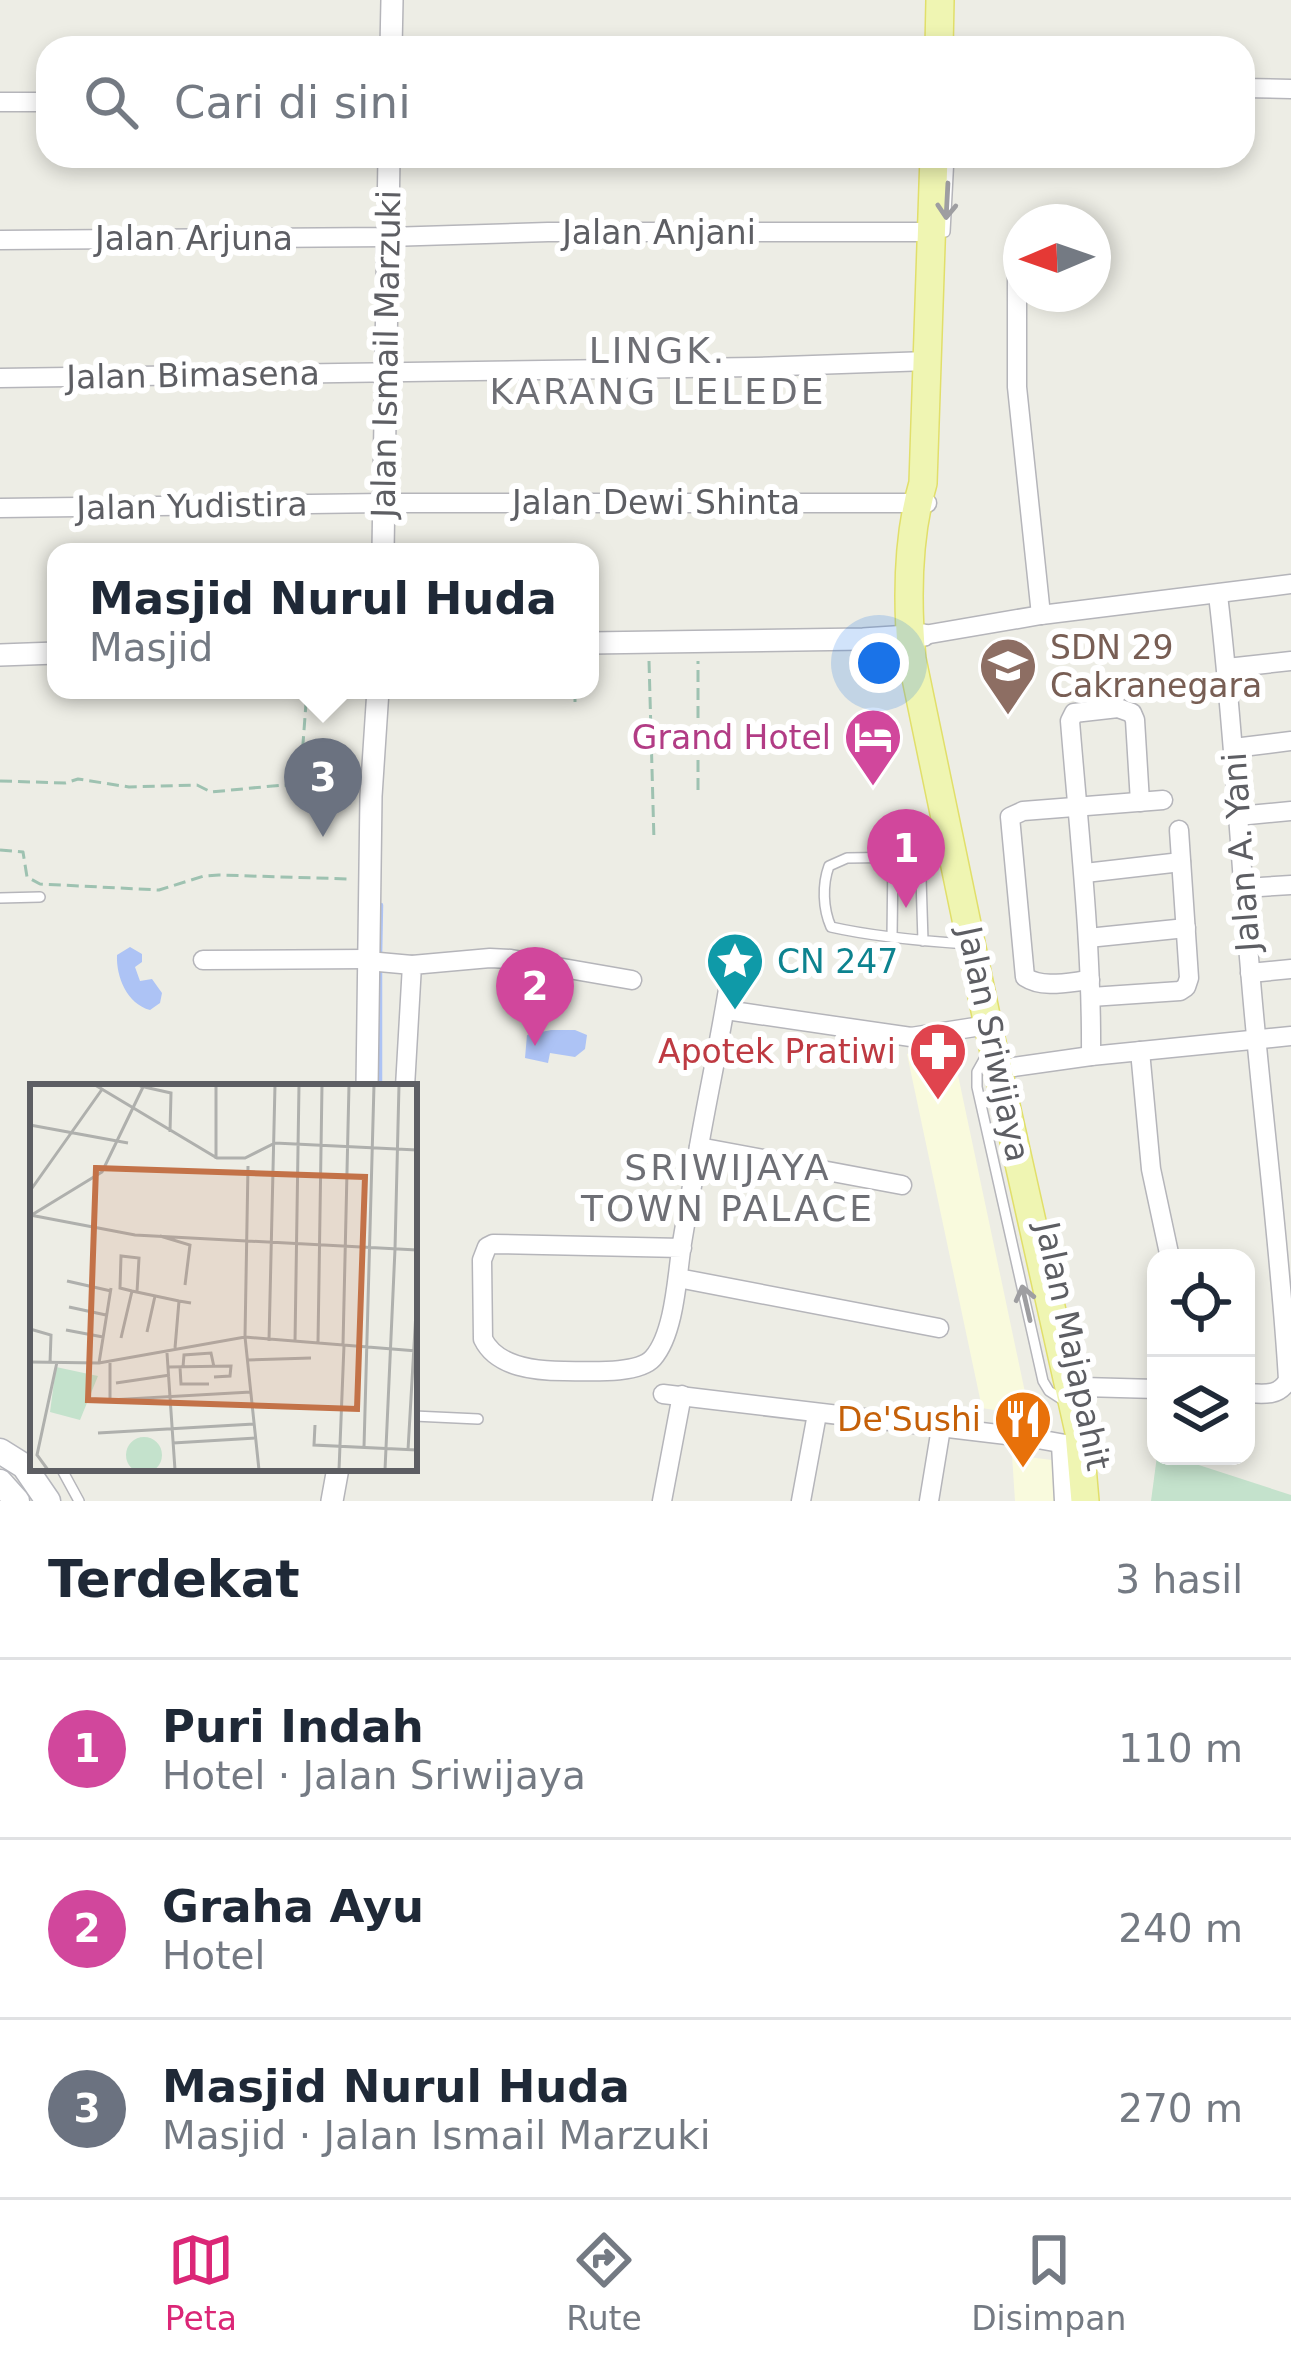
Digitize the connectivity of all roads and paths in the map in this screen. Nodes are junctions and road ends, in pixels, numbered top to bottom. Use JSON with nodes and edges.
{"nodes":[{"id":1,"x":392,"y":0,"type":"edge"},
{"id":2,"x":940,"y":0,"type":"edge"},
{"id":3,"x":391,"y":36,"type":"edge"},
{"id":4,"x":939,"y":36,"type":"edge"},
{"id":5,"x":1255,"y":88,"type":"edge"},
{"id":6,"x":1291,"y":88,"type":"edge"},
{"id":7,"x":0,"y":102,"type":"edge"},
{"id":8,"x":36,"y":102,"type":"edge"},
{"id":9,"x":389,"y":168,"type":"edge"},
{"id":10,"x":934,"y":168,"type":"edge"},
{"id":11,"x":949,"y":168,"type":"edge"},
{"id":12,"x":931,"y":232,"type":"junction"},
{"id":13,"x":388,"y":237,"type":"junction"},
{"id":14,"x":0,"y":240,"type":"edge"},
{"id":15,"x":1017,"y":312,"type":"edge"},
{"id":16,"x":928,"y":361,"type":"junction"},
{"id":17,"x":386,"y":372,"type":"junction"},
{"id":18,"x":0,"y":378,"type":"edge"},
{"id":19,"x":922,"y":496,"type":"junction"},
{"id":20,"x":384,"y":503,"type":"junction"},
{"id":21,"x":0,"y":508,"type":"edge"},
{"id":22,"x":383,"y":543,"type":"edge"},
{"id":23,"x":1291,"y":584,"type":"edge"},
{"id":24,"x":1218,"y":595,"type":"junction"},
{"id":25,"x":1041,"y":615,"type":"junction"},
{"id":26,"x":917,"y":636,"type":"junction"},
{"id":27,"x":648,"y":641,"type":"junction"},
{"id":28,"x":698,"y":641,"type":"junction"},
{"id":29,"x":599,"y":643,"type":"edge"},
{"id":30,"x":47,"y":653,"type":"edge"},
{"id":31,"x":0,"y":655,"type":"edge"},
{"id":32,"x":1291,"y":661,"type":"edge"},
{"id":33,"x":1227,"y":668,"type":"junction"},
{"id":34,"x":306,"y":699,"type":"edge"},
{"id":35,"x":377,"y":699,"type":"edge"},
{"id":36,"x":575,"y":699,"type":"edge"},
{"id":37,"x":575,"y":707,"type":"dead end"},
{"id":38,"x":1291,"y":741,"type":"edge"},
{"id":39,"x":1234,"y":748,"type":"junction"},
{"id":40,"x":0,"y":781,"type":"edge"},
{"id":41,"x":300,"y":787,"type":"junction"},
{"id":42,"x":698,"y":790,"type":"dead end"},
{"id":43,"x":371,"y":796,"type":"junction"},
{"id":44,"x":1163,"y":800,"type":"dead end"},
{"id":45,"x":1140,"y":802,"type":"junction"},
{"id":46,"x":1077,"y":807,"type":"junction"},
{"id":47,"x":1291,"y":812,"type":"edge"},
{"id":48,"x":1238,"y":816,"type":"junction"},
{"id":49,"x":1179,"y":830,"type":"dead end"},
{"id":50,"x":654,"y":841,"type":"dead end"},
{"id":51,"x":0,"y":850,"type":"edge"},
{"id":52,"x":893,"y":858,"type":"junction"},
{"id":53,"x":1181,"y":862,"type":"junction"},
{"id":54,"x":1085,"y":873,"type":"junction"},
{"id":55,"x":370,"y":879,"type":"junction"},
{"id":56,"x":1291,"y":885,"type":"edge"},
{"id":57,"x":1244,"y":888,"type":"junction"},
{"id":58,"x":40,"y":897,"type":"dead end"},
{"id":59,"x":0,"y":898,"type":"edge"},
{"id":60,"x":1186,"y":928,"type":"junction"},
{"id":61,"x":892,"y":937,"type":"junction"},
{"id":62,"x":1088,"y":938,"type":"junction"},
{"id":63,"x":923,"y":940,"type":"junction"},
{"id":64,"x":735,"y":943,"type":"dead end"},
{"id":65,"x":972,"y":944,"type":"junction"},
{"id":66,"x":203,"y":960,"type":"dead end"},
{"id":67,"x":383,"y":962,"type":"junction"},
{"id":68,"x":1291,"y":969,"type":"edge"},
{"id":69,"x":1250,"y":973,"type":"junction"},
{"id":70,"x":632,"y":980,"type":"dead end"},
{"id":71,"x":1091,"y":988,"type":"junction"},
{"id":72,"x":726,"y":1010,"type":"junction"},
{"id":73,"x":990,"y":1035,"type":"junction"},
{"id":74,"x":1291,"y":1036,"type":"edge"},
{"id":75,"x":1257,"y":1038,"type":"junction"},
{"id":76,"x":1140,"y":1051,"type":"junction"},
{"id":77,"x":1091,"y":1056,"type":"junction"},
{"id":78,"x":1014,"y":1067,"type":"junction"},
{"id":79,"x":367,"y":1084,"type":"edge"},
{"id":80,"x":404,"y":1084,"type":"edge"},
{"id":81,"x":699,"y":1147,"type":"junction"},
{"id":82,"x":902,"y":1185,"type":"dead end"},
{"id":83,"x":1039,"y":1221,"type":"junction"},
{"id":84,"x":682,"y":1248,"type":"junction"},
{"id":85,"x":1169,"y":1249,"type":"edge"},
{"id":86,"x":678,"y":1278,"type":"junction"},
{"id":87,"x":939,"y":1328,"type":"dead end"},
{"id":88,"x":1147,"y":1391,"type":"edge"},
{"id":89,"x":1255,"y":1393,"type":"edge"},
{"id":90,"x":1077,"y":1395,"type":"junction"},
{"id":91,"x":817,"y":1414,"type":"junction"},
{"id":92,"x":417,"y":1416,"type":"edge"},
{"id":93,"x":478,"y":1419,"type":"dead end"},
{"id":94,"x":941,"y":1428,"type":"junction"},
{"id":95,"x":1072,"y":1446,"type":"junction"},
{"id":96,"x":0,"y":1451,"type":"edge"},
{"id":97,"x":28,"y":1464,"type":"edge"},
{"id":98,"x":32,"y":1471,"type":"edge"},
{"id":99,"x":63,"y":1471,"type":"edge"},
{"id":100,"x":337,"y":1471,"type":"edge"},
{"id":101,"x":0,"y":1482,"type":"edge"},
{"id":102,"x":17,"y":1501,"type":"edge"},
{"id":103,"x":48,"y":1501,"type":"edge"},
{"id":104,"x":79,"y":1501,"type":"edge"},
{"id":105,"x":332,"y":1501,"type":"edge"},
{"id":106,"x":662,"y":1501,"type":"edge"},
{"id":107,"x":801,"y":1501,"type":"edge"},
{"id":108,"x":929,"y":1501,"type":"edge"},
{"id":109,"x":1064,"y":1501,"type":"edge"},
{"id":110,"x":1085,"y":1501,"type":"edge"},
{"id":111,"x":1103,"y":1501,"type":"edge"}],
"edges":[{"from":1,"to":3,"type":"street"},
{"from":2,"to":4,"type":"main road"},
{"from":5,"to":6,"type":"street"},
{"from":7,"to":8,"type":"street"},
{"from":9,"to":13,"type":"street","name":"Jalan Ismail Marzuki"},
{"from":10,"to":12,"type":"main road"},
{"from":11,"to":12,"type":"lane","one_way":true},
{"from":12,"to":13,"type":"street","name":"Jalan Anjani"},
{"from":12,"to":16,"type":"main road"},
{"from":13,"to":14,"type":"street","name":"Jalan Arjuna"},
{"from":13,"to":17,"type":"street","name":"Jalan Ismail Marzuki"},
{"from":15,"to":25,"type":"street"},
{"from":16,"to":17,"type":"street","name":"Jalan Bimasena"},
{"from":16,"to":19,"type":"main road"},
{"from":17,"to":18,"type":"street","name":"Jalan Bimasena"},
{"from":17,"to":20,"type":"street","name":"Jalan Ismail Marzuki"},
{"from":19,"to":20,"type":"street","name":"Jalan Dewi Shinta"},
{"from":19,"to":26,"type":"main road","name":"Jalan Majapahit"},
{"from":20,"to":21,"type":"street","name":"Jalan Yudistira"},
{"from":20,"to":22,"type":"street","name":"Jalan Ismail Marzuki"},
{"from":23,"to":24,"type":"street"},
{"from":24,"to":25,"type":"street"},
{"from":24,"to":33,"type":"street","name":"Jalan A. Yani"},
{"from":25,"to":26,"type":"street"},
{"from":26,"to":28,"type":"street"},
{"from":26,"to":65,"type":"main road","name":"Jalan Sriwijaya"},
{"from":26,"to":78,"type":"main road","name":"Jalan Majapahit"},
{"from":27,"to":28,"type":"street"},
{"from":27,"to":29,"type":"street"},
{"from":27,"to":50,"type":"path"},
{"from":28,"to":42,"type":"path"},
{"from":30,"to":31,"type":"street"},
{"from":32,"to":33,"type":"street"},
{"from":33,"to":39,"type":"street","name":"Jalan A. Yani"},
{"from":34,"to":41,"type":"path"},
{"from":35,"to":43,"type":"street"},
{"from":36,"to":37,"type":"path"},
{"from":38,"to":39,"type":"street"},
{"from":39,"to":48,"type":"street","name":"Jalan A. Yani"},
{"from":40,"to":41,"type":"path"},
{"from":41,"to":43,"type":"path"},
{"from":43,"to":55,"type":"street"},
{"from":44,"to":45,"type":"street"},
{"from":45,"to":46,"type":"street"},
{"from":45,"to":46,"type":"street"},
{"from":46,"to":54,"type":"street"},
{"from":46,"to":71,"type":"street"},
{"from":47,"to":48,"type":"street"},
{"from":48,"to":57,"type":"street","name":"Jalan A. Yani"},
{"from":49,"to":53,"type":"street"},
{"from":51,"to":55,"type":"path"},
{"from":52,"to":61,"type":"lane"},
{"from":52,"to":61,"type":"lane"},
{"from":52,"to":63,"type":"lane"},
{"from":53,"to":54,"type":"street"},
{"from":53,"to":60,"type":"street"},
{"from":54,"to":62,"type":"street"},
{"from":55,"to":67,"type":"street"},
{"from":56,"to":57,"type":"street"},
{"from":57,"to":69,"type":"street","name":"Jalan A. Yani"},
{"from":58,"to":59,"type":"lane"},
{"from":60,"to":62,"type":"street"},
{"from":60,"to":71,"type":"street"},
{"from":61,"to":63,"type":"lane"},
{"from":62,"to":71,"type":"street"},
{"from":63,"to":65,"type":"lane"},
{"from":64,"to":72,"type":"street"},
{"from":65,"to":73,"type":"main road","name":"Jalan Sriwijaya"},
{"from":66,"to":67,"type":"street"},
{"from":67,"to":70,"type":"street"},
{"from":67,"to":79,"type":"street"},
{"from":67,"to":80,"type":"street"},
{"from":68,"to":69,"type":"street"},
{"from":69,"to":75,"type":"street","name":"Jalan A. Yani"},
{"from":71,"to":77,"type":"street"},
{"from":72,"to":73,"type":"street"},
{"from":72,"to":81,"type":"street"},
{"from":73,"to":83,"type":"main road","name":"Jalan Sriwijaya"},
{"from":90,"to":73,"type":"lane","one_way":true},
{"from":74,"to":75,"type":"street"},
{"from":75,"to":76,"type":"street"},
{"from":75,"to":89,"type":"street","name":"Jalan A. Yani"},
{"from":76,"to":77,"type":"street"},
{"from":76,"to":85,"type":"street"},
{"from":77,"to":78,"type":"street"},
{"from":78,"to":83,"type":"main road","name":"Jalan Majapahit"},
{"from":81,"to":82,"type":"street"},
{"from":81,"to":84,"type":"street"},
{"from":83,"to":90,"type":"main road","name":"Jalan Majapahit"},
{"from":84,"to":86,"type":"street"},
{"from":84,"to":86,"type":"street"},
{"from":86,"to":87,"type":"street"},
{"from":88,"to":90,"type":"street"},
{"from":90,"to":95,"type":"main road"},
{"from":90,"to":111,"type":"main road","name":"Jalan Majapahit"},
{"from":91,"to":94,"type":"street"},
{"from":91,"to":106,"type":"street"},
{"from":91,"to":107,"type":"street"},
{"from":92,"to":93,"type":"lane"},
{"from":94,"to":95,"type":"street"},
{"from":94,"to":108,"type":"street"},
{"from":95,"to":109,"type":"street"},
{"from":95,"to":110,"type":"main road"},
{"from":96,"to":97,"type":"main road"},
{"from":98,"to":103,"type":"main road"},
{"from":99,"to":104,"type":"lane"},
{"from":100,"to":105,"type":"street"},
{"from":101,"to":102,"type":"main road"}]}
